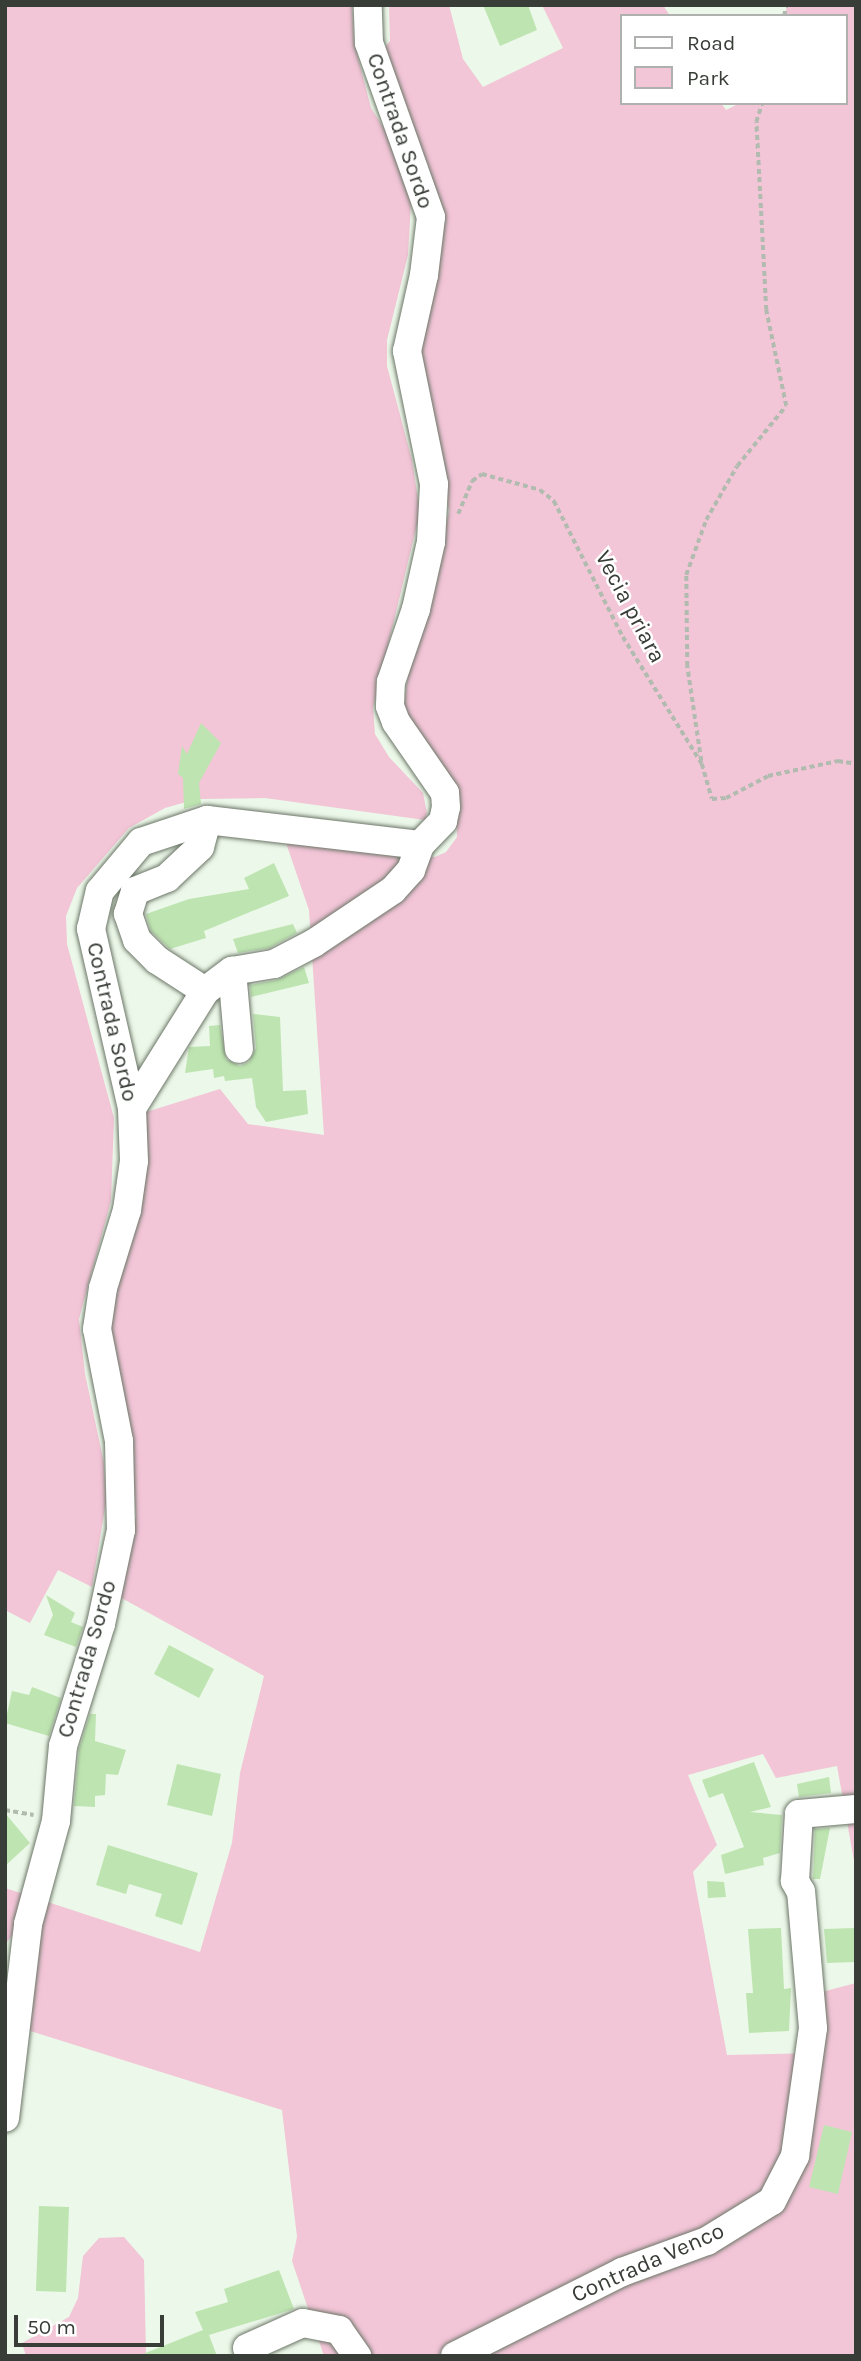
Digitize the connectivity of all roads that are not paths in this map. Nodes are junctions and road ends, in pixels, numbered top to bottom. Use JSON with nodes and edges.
{"nodes":[{"id":1,"x":368,"y":5,"type":"edge"},
{"id":2,"x":207,"y":820,"type":"junction"},
{"id":3,"x":420,"y":845,"type":"junction"},
{"id":4,"x":232,"y":971,"type":"junction"},
{"id":5,"x":205,"y":991,"type":"junction"},
{"id":6,"x":239,"y":1049,"type":"dead end"},
{"id":7,"x":132,"y":1108,"type":"junction"},
{"id":8,"x":856,"y":1810,"type":"edge"},
{"id":9,"x":5,"y":2118,"type":"edge"},
{"id":10,"x":247,"y":2348,"type":"dead end"},
{"id":11,"x":357,"y":2356,"type":"edge"},
{"id":12,"x":455,"y":2356,"type":"edge"}],
"edges":[{"from":1,"to":3,"type":"street","name":"Contrada Sordo"},
{"from":2,"to":3,"type":"street","name":"Contrada Sordo"},
{"from":2,"to":5,"type":"street"},
{"from":2,"to":7,"type":"street","name":"Contrada Sordo"},
{"from":3,"to":4,"type":"street"},
{"from":4,"to":5,"type":"street"},
{"from":4,"to":6,"type":"street"},
{"from":5,"to":7,"type":"street"},
{"from":7,"to":9,"type":"street","name":"Contrada Sordo"},
{"from":8,"to":12,"type":"street","name":"Contrada Venco"},
{"from":10,"to":11,"type":"street"}]}
